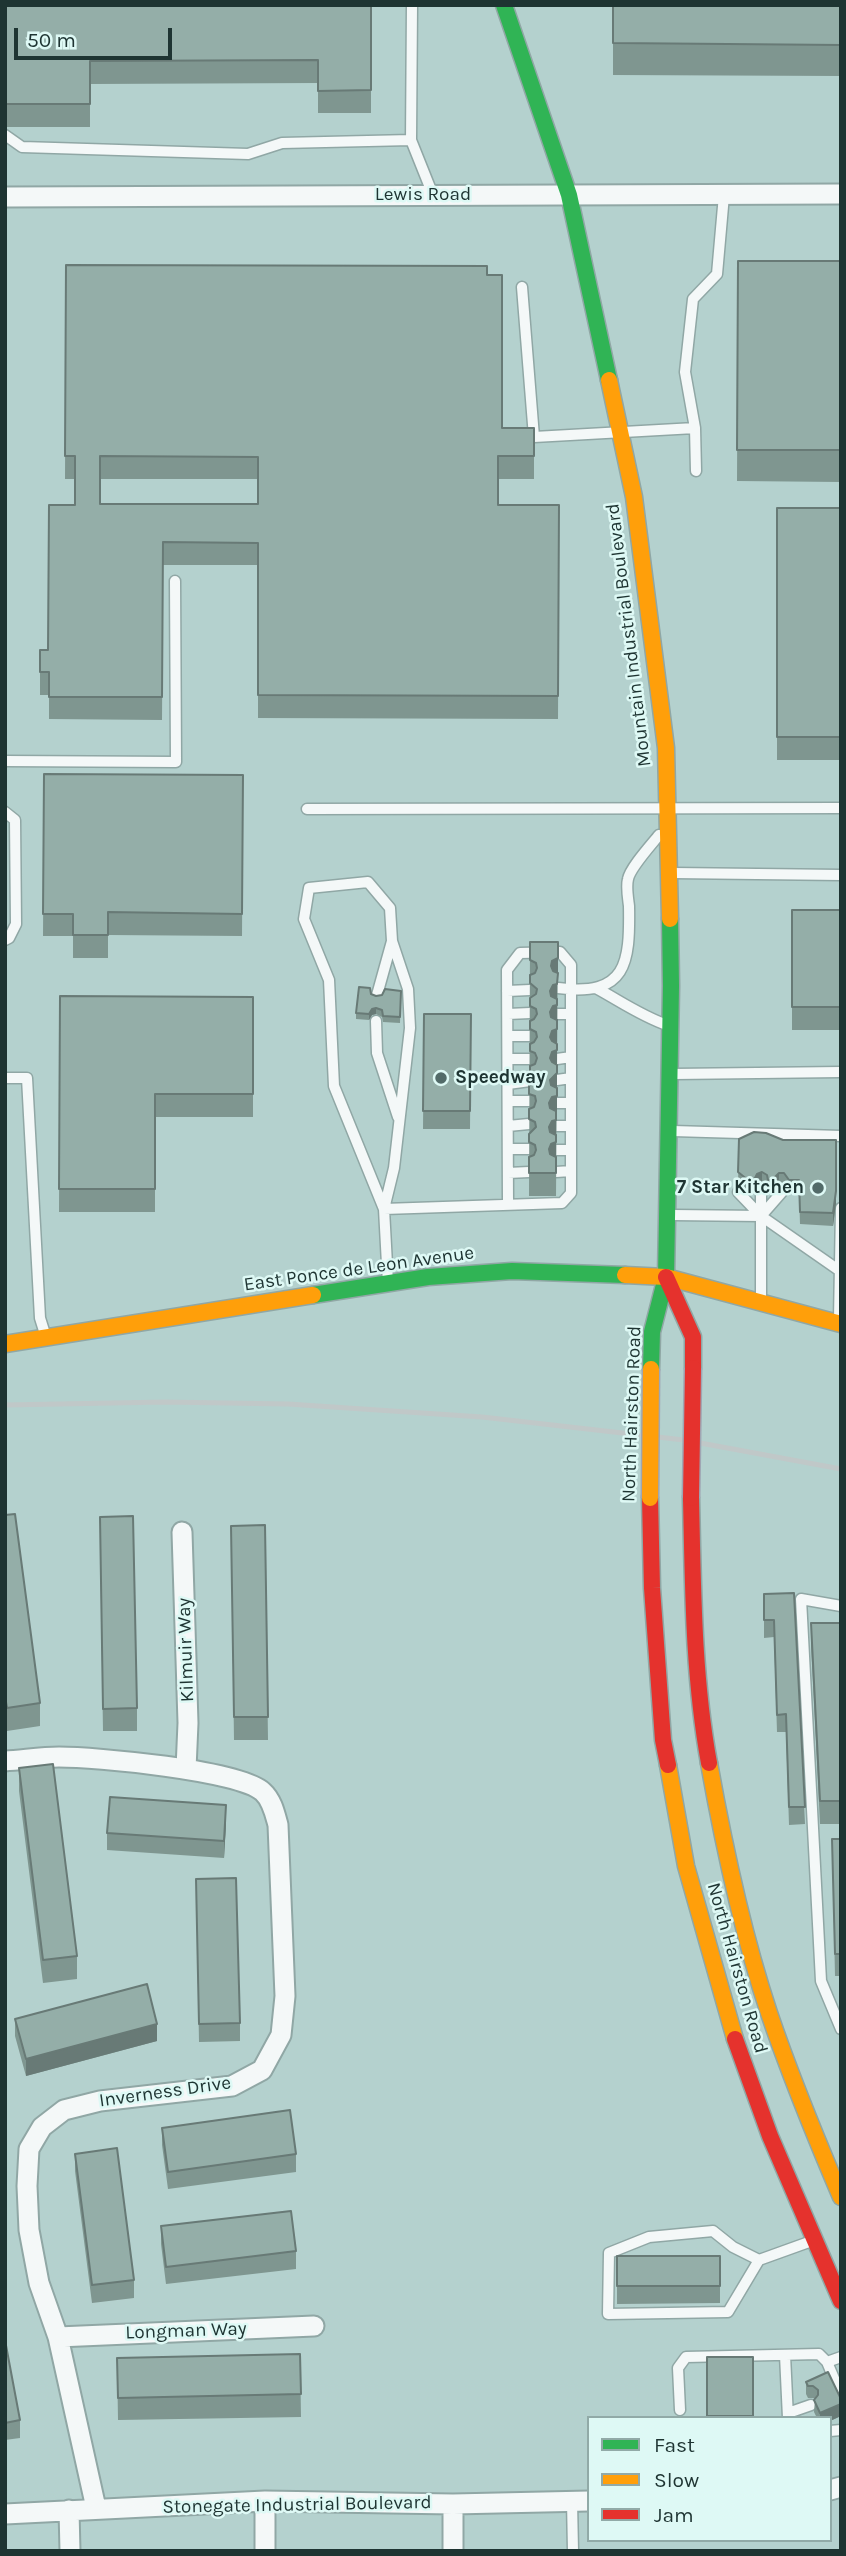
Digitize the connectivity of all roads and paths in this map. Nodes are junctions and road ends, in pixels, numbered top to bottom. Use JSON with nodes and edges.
{"nodes":[{"id":1,"x":412,"y":5,"type":"edge"},
{"id":2,"x":504,"y":5,"type":"edge"},
{"id":3,"x":5,"y":135,"type":"edge"},
{"id":4,"x":411,"y":140,"type":"junction"},
{"id":5,"x":841,"y":194,"type":"edge"},
{"id":6,"x":433,"y":195,"type":"junction"},
{"id":7,"x":569,"y":195,"type":"junction"},
{"id":8,"x":724,"y":195,"type":"junction"},
{"id":9,"x":5,"y":197,"type":"edge"},
{"id":10,"x":523,"y":287,"type":"dead end"},
{"id":11,"x":695,"y":428,"type":"junction"},
{"id":12,"x":620,"y":433,"type":"junction"},
{"id":13,"x":696,"y":471,"type":"dead end"},
{"id":14,"x":175,"y":581,"type":"dead end"},
{"id":15,"x":5,"y":761,"type":"edge"},
{"id":16,"x":841,"y":808,"type":"edge"},
{"id":17,"x":307,"y":809,"type":"dead end"},
{"id":18,"x":5,"y":812,"type":"edge"},
{"id":19,"x":667,"y":816,"type":"junction"},
{"id":20,"x":668,"y":873,"type":"junction"},
{"id":21,"x":841,"y":875,"type":"edge"},
{"id":22,"x":5,"y":940,"type":"edge"},
{"id":23,"x":392,"y":942,"type":"junction"},
{"id":24,"x":558,"y":988,"type":"edge"},
{"id":25,"x":596,"y":988,"type":"junction"},
{"id":26,"x":571,"y":989,"type":"junction"},
{"id":27,"x":530,"y":990,"type":"edge"},
{"id":28,"x":507,"y":991,"type":"junction"},
{"id":29,"x":377,"y":995,"type":"edge"},
{"id":30,"x":530,"y":1013,"type":"edge"},
{"id":31,"x":508,"y":1014,"type":"junction"},
{"id":32,"x":557,"y":1014,"type":"edge"},
{"id":33,"x":571,"y":1014,"type":"junction"},
{"id":34,"x":376,"y":1021,"type":"dead end"},
{"id":35,"x":670,"y":1026,"type":"junction"},
{"id":36,"x":557,"y":1035,"type":"edge"},
{"id":37,"x":571,"y":1035,"type":"junction"},
{"id":38,"x":508,"y":1036,"type":"junction"},
{"id":39,"x":530,"y":1036,"type":"edge"},
{"id":40,"x":571,"y":1057,"type":"junction"},
{"id":41,"x":508,"y":1059,"type":"junction"},
{"id":42,"x":530,"y":1059,"type":"edge"},
{"id":43,"x":557,"y":1059,"type":"edge"},
{"id":44,"x":841,"y":1072,"type":"edge"},
{"id":45,"x":670,"y":1074,"type":"junction"},
{"id":46,"x":5,"y":1078,"type":"edge"},
{"id":47,"x":571,"y":1078,"type":"junction"},
{"id":48,"x":557,"y":1080,"type":"edge"},
{"id":49,"x":530,"y":1081,"type":"edge"},
{"id":50,"x":508,"y":1084,"type":"junction"},
{"id":51,"x":508,"y":1101,"type":"junction"},
{"id":52,"x":529,"y":1101,"type":"edge"},
{"id":53,"x":557,"y":1103,"type":"edge"},
{"id":54,"x":571,"y":1103,"type":"junction"},
{"id":55,"x":399,"y":1121,"type":"junction"},
{"id":56,"x":529,"y":1124,"type":"edge"},
{"id":57,"x":508,"y":1126,"type":"junction"},
{"id":58,"x":556,"y":1126,"type":"edge"},
{"id":59,"x":571,"y":1126,"type":"junction"},
{"id":60,"x":669,"y":1131,"type":"junction"},
{"id":61,"x":760,"y":1133,"type":"junction"},
{"id":62,"x":841,"y":1136,"type":"edge"},
{"id":63,"x":739,"y":1144,"type":"edge"},
{"id":64,"x":760,"y":1145,"type":"edge"},
{"id":65,"x":783,"y":1145,"type":"edge"},
{"id":66,"x":508,"y":1149,"type":"junction"},
{"id":67,"x":529,"y":1149,"type":"edge"},
{"id":68,"x":556,"y":1150,"type":"edge"},
{"id":69,"x":571,"y":1150,"type":"junction"},
{"id":70,"x":571,"y":1171,"type":"junction"},
{"id":71,"x":529,"y":1172,"type":"edge"},
{"id":72,"x":556,"y":1172,"type":"edge"},
{"id":73,"x":508,"y":1173,"type":"junction"},
{"id":74,"x":738,"y":1192,"type":"dead end"},
{"id":75,"x":761,"y":1192,"type":"dead end"},
{"id":76,"x":782,"y":1192,"type":"dead end"},
{"id":77,"x":508,"y":1204,"type":"junction"},
{"id":78,"x":841,"y":1208,"type":"edge"},
{"id":79,"x":384,"y":1209,"type":"junction"},
{"id":80,"x":668,"y":1215,"type":"junction"},
{"id":81,"x":761,"y":1216,"type":"junction"},
{"id":82,"x":840,"y":1271,"type":"edge"},
{"id":83,"x":666,"y":1277,"type":"junction"},
{"id":84,"x":388,"y":1284,"type":"junction"},
{"id":85,"x":761,"y":1302,"type":"junction"},
{"id":86,"x":840,"y":1324,"type":"edge"},
{"id":87,"x":46,"y":1338,"type":"junction"},
{"id":88,"x":5,"y":1344,"type":"edge"},
{"id":89,"x":182,"y":1532,"type":"dead end"},
{"id":90,"x":841,"y":1606,"type":"edge"},
{"id":91,"x":5,"y":1761,"type":"edge"},
{"id":92,"x":186,"y":1769,"type":"junction"},
{"id":93,"x":841,"y":2029,"type":"edge"},
{"id":94,"x":841,"y":2197,"type":"edge"},
{"id":95,"x":815,"y":2240,"type":"junction"},
{"id":96,"x":759,"y":2260,"type":"junction"},
{"id":97,"x":841,"y":2301,"type":"edge"},
{"id":98,"x":314,"y":2326,"type":"dead end"},
{"id":99,"x":58,"y":2337,"type":"junction"},
{"id":100,"x":785,"y":2355,"type":"junction"},
{"id":101,"x":841,"y":2357,"type":"edge"},
{"id":102,"x":827,"y":2362,"type":"junction"},
{"id":103,"x":838,"y":2394,"type":"edge"},
{"id":104,"x":811,"y":2405,"type":"edge"},
{"id":105,"x":680,"y":2410,"type":"dead end"},
{"id":106,"x":788,"y":2416,"type":"edge"},
{"id":107,"x":265,"y":2501,"type":"junction"},
{"id":108,"x":580,"y":2501,"type":"edge"},
{"id":109,"x":453,"y":2504,"type":"junction"},
{"id":110,"x":96,"y":2508,"type":"junction"},
{"id":111,"x":69,"y":2510,"type":"junction"},
{"id":112,"x":5,"y":2514,"type":"edge"},
{"id":113,"x":70,"y":2551,"type":"edge"},
{"id":114,"x":265,"y":2551,"type":"edge"},
{"id":115,"x":453,"y":2551,"type":"edge"},
{"id":116,"x":573,"y":2551,"type":"edge"}],
"edges":[{"from":1,"to":4,"type":"lane"},
{"from":2,"to":7,"type":"main road","name":"Mountain Industrial Boulevard"},
{"from":3,"to":4,"type":"lane"},
{"from":4,"to":6,"type":"lane"},
{"from":5,"to":8,"type":"street","name":"Lewis Road"},
{"from":6,"to":7,"type":"street","name":"Lewis Road"},
{"from":6,"to":9,"type":"street","name":"Lewis Road"},
{"from":7,"to":8,"type":"street","name":"Lewis Road"},
{"from":7,"to":12,"type":"main road","name":"Mountain Industrial Boulevard"},
{"from":8,"to":11,"type":"lane"},
{"from":10,"to":12,"type":"lane"},
{"from":11,"to":12,"type":"lane"},
{"from":11,"to":13,"type":"lane"},
{"from":12,"to":19,"type":"main road","name":"Mountain Industrial Boulevard"},
{"from":14,"to":15,"type":"lane"},
{"from":16,"to":19,"type":"lane"},
{"from":17,"to":19,"type":"lane"},
{"from":18,"to":22,"type":"lane"},
{"from":19,"to":20,"type":"main road","name":"Mountain Industrial Boulevard"},
{"from":19,"to":25,"type":"lane"},
{"from":20,"to":21,"type":"lane"},
{"from":20,"to":35,"type":"main road","name":"Mountain Industrial Boulevard"},
{"from":23,"to":29,"type":"lane"},
{"from":23,"to":55,"type":"lane"},
{"from":23,"to":79,"type":"lane"},
{"from":24,"to":26,"type":"lane"},
{"from":25,"to":26,"type":"lane"},
{"from":25,"to":35,"type":"lane"},
{"from":26,"to":28,"type":"lane"},
{"from":26,"to":33,"type":"lane"},
{"from":27,"to":28,"type":"lane"},
{"from":28,"to":31,"type":"lane"},
{"from":30,"to":31,"type":"lane"},
{"from":31,"to":38,"type":"lane"},
{"from":32,"to":33,"type":"lane"},
{"from":33,"to":37,"type":"lane"},
{"from":34,"to":55,"type":"lane"},
{"from":35,"to":45,"type":"main road","name":"Mountain Industrial Boulevard"},
{"from":36,"to":37,"type":"lane"},
{"from":37,"to":40,"type":"lane"},
{"from":38,"to":39,"type":"lane"},
{"from":38,"to":41,"type":"lane"},
{"from":40,"to":43,"type":"lane"},
{"from":40,"to":47,"type":"lane"},
{"from":41,"to":42,"type":"lane"},
{"from":41,"to":50,"type":"lane"},
{"from":44,"to":45,"type":"lane"},
{"from":45,"to":60,"type":"main road","name":"Mountain Industrial Boulevard"},
{"from":46,"to":87,"type":"lane"},
{"from":47,"to":48,"type":"lane"},
{"from":47,"to":54,"type":"lane"},
{"from":49,"to":50,"type":"lane"},
{"from":50,"to":51,"type":"lane"},
{"from":51,"to":52,"type":"lane"},
{"from":51,"to":57,"type":"lane"},
{"from":53,"to":54,"type":"lane"},
{"from":54,"to":59,"type":"lane"},
{"from":55,"to":79,"type":"lane"},
{"from":56,"to":57,"type":"lane"},
{"from":57,"to":66,"type":"lane"},
{"from":58,"to":59,"type":"lane"},
{"from":59,"to":69,"type":"lane"},
{"from":60,"to":61,"type":"lane"},
{"from":60,"to":80,"type":"main road","name":"Mountain Industrial Boulevard"},
{"from":61,"to":62,"type":"lane"},
{"from":61,"to":63,"type":"lane"},
{"from":61,"to":64,"type":"lane"},
{"from":61,"to":65,"type":"lane"},
{"from":66,"to":67,"type":"lane"},
{"from":66,"to":73,"type":"lane"},
{"from":68,"to":69,"type":"lane"},
{"from":69,"to":70,"type":"lane"},
{"from":70,"to":72,"type":"lane"},
{"from":70,"to":77,"type":"lane"},
{"from":71,"to":73,"type":"lane"},
{"from":73,"to":77,"type":"lane"},
{"from":74,"to":81,"type":"lane"},
{"from":75,"to":81,"type":"lane"},
{"from":76,"to":81,"type":"lane"},
{"from":77,"to":79,"type":"lane"},
{"from":78,"to":82,"type":"lane"},
{"from":79,"to":84,"type":"lane"},
{"from":80,"to":81,"type":"lane"},
{"from":80,"to":83,"type":"main road","name":"Mountain Industrial Boulevard"},
{"from":81,"to":82,"type":"lane"},
{"from":81,"to":85,"type":"lane"},
{"from":82,"to":86,"type":"lane"},
{"from":83,"to":84,"type":"main road","name":"East Ponce de Leon Avenue"},
{"from":83,"to":85,"type":"main road","name":"East Ponce de Leon Avenue"},
{"from":83,"to":94,"type":"main road","name":"North Hairston Road","bridge":true},
{"from":83,"to":95,"type":"main road","name":"North Hairston Road","bridge":true},
{"from":84,"to":87,"type":"main road","name":"East Ponce de Leon Avenue"},
{"from":85,"to":86,"type":"main road","name":"East Ponce de Leon Avenue"},
{"from":87,"to":88,"type":"main road","name":"East Ponce de Leon Avenue"},
{"from":89,"to":92,"type":"street","name":"Kilmuir Way"},
{"from":90,"to":93,"type":"lane"},
{"from":91,"to":92,"type":"street","name":"Inverness Drive"},
{"from":92,"to":99,"type":"street","name":"Inverness Drive"},
{"from":95,"to":96,"type":"lane"},
{"from":95,"to":97,"type":"main road","name":"North Hairston Road"},
{"from":96,"to":96,"type":"lane"},
{"from":98,"to":99,"type":"street","name":"Longman Way"},
{"from":99,"to":110,"type":"street","name":"Inverness Drive"},
{"from":100,"to":102,"type":"lane"},
{"from":100,"to":105,"type":"lane"},
{"from":100,"to":106,"type":"lane"},
{"from":101,"to":102,"type":"lane"},
{"from":102,"to":103,"type":"lane"},
{"from":104,"to":106,"type":"lane"},
{"from":107,"to":109,"type":"street","name":"Stonegate Industrial Boulevard"},
{"from":107,"to":110,"type":"street","name":"Stonegate Industrial Boulevard"},
{"from":107,"to":114,"type":"street"},
{"from":108,"to":109,"type":"street","name":"Stonegate Industrial Boulevard"},
{"from":108,"to":116,"type":"lane"},
{"from":109,"to":115,"type":"street"},
{"from":110,"to":111,"type":"street","name":"Stonegate Industrial Boulevard"},
{"from":111,"to":112,"type":"street","name":"Stonegate Industrial Boulevard"},
{"from":111,"to":113,"type":"street"}]}
